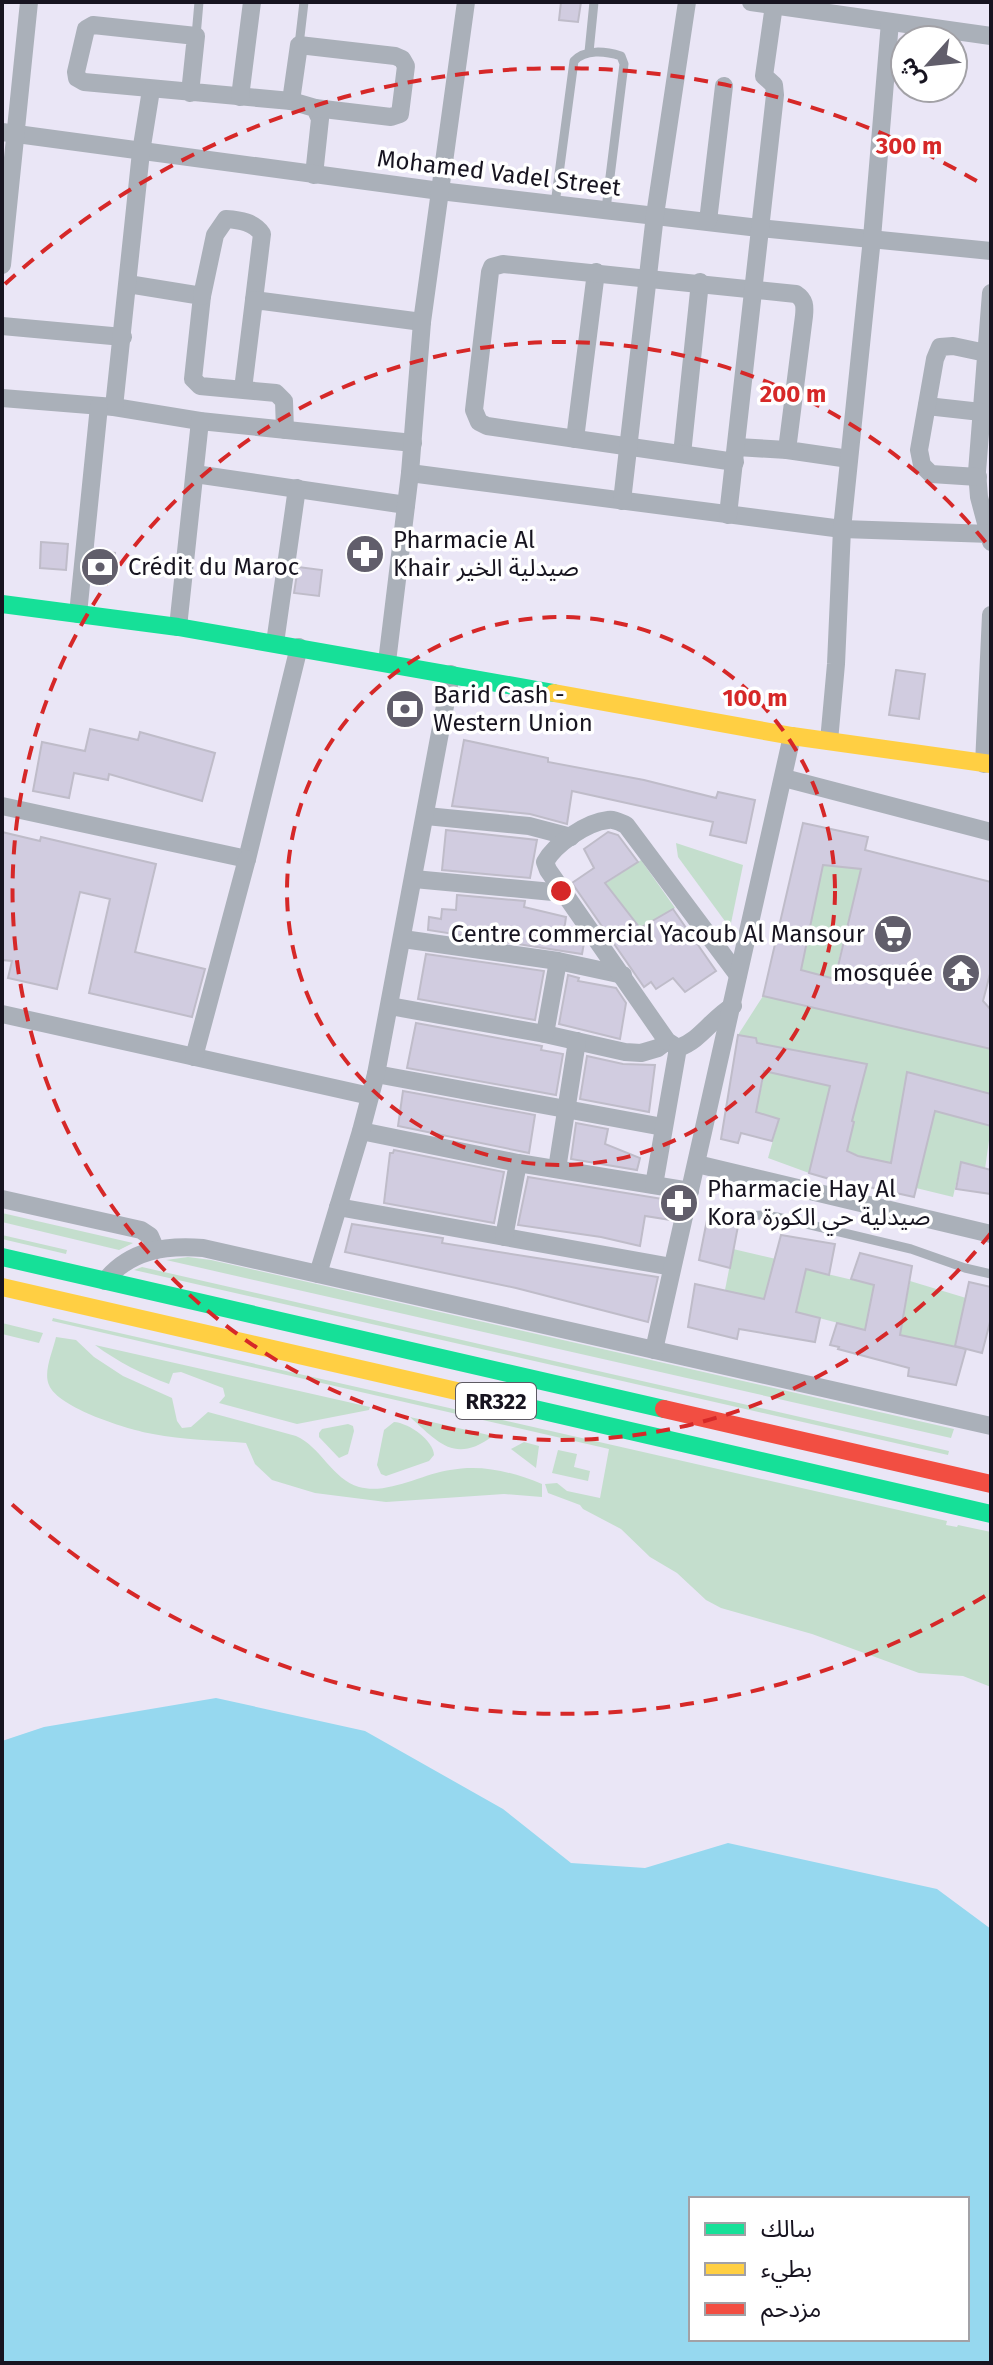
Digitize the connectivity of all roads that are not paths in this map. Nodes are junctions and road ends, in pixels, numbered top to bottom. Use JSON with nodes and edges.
{"nodes":[{"id":1,"x":29,"y":2,"type":"edge"},
{"id":2,"x":199,"y":2,"type":"edge"},
{"id":3,"x":252,"y":2,"type":"edge"},
{"id":4,"x":304,"y":2,"type":"edge"},
{"id":5,"x":466,"y":2,"type":"edge"},
{"id":6,"x":594,"y":2,"type":"edge"},
{"id":7,"x":687,"y":2,"type":"edge"},
{"id":8,"x":751,"y":2,"type":"edge"},
{"id":9,"x":774,"y":5,"type":"junction"},
{"id":10,"x":882,"y":15,"type":"edge"},
{"id":11,"x":196,"y":36,"type":"junction"},
{"id":12,"x":991,"y":36,"type":"edge"},
{"id":13,"x":299,"y":45,"type":"junction"},
{"id":14,"x":589,"y":52,"type":"junction"},
{"id":15,"x":724,"y":86,"type":"dead end"},
{"id":16,"x":151,"y":90,"type":"junction"},
{"id":17,"x":190,"y":93,"type":"junction"},
{"id":18,"x":240,"y":97,"type":"junction"},
{"id":19,"x":291,"y":101,"type":"junction"},
{"id":20,"x":315,"y":108,"type":"junction"},
{"id":21,"x":9,"y":133,"type":"edge"},
{"id":22,"x":141,"y":152,"type":"junction"},
{"id":23,"x":314,"y":175,"type":"junction"},
{"id":24,"x":440,"y":191,"type":"junction"},
{"id":25,"x":555,"y":204,"type":"junction"},
{"id":26,"x":606,"y":209,"type":"junction"},
{"id":27,"x":655,"y":215,"type":"junction"},
{"id":28,"x":708,"y":221,"type":"junction"},
{"id":29,"x":759,"y":228,"type":"junction"},
{"id":30,"x":872,"y":238,"type":"junction"},
{"id":31,"x":991,"y":251,"type":"edge"},
{"id":32,"x":2,"y":265,"type":"edge"},
{"id":33,"x":596,"y":272,"type":"junction"},
{"id":34,"x":647,"y":277,"type":"junction"},
{"id":35,"x":700,"y":282,"type":"junction"},
{"id":36,"x":128,"y":284,"type":"junction"},
{"id":37,"x":753,"y":288,"type":"junction"},
{"id":38,"x":991,"y":293,"type":"edge"},
{"id":39,"x":202,"y":296,"type":"junction"},
{"id":40,"x":254,"y":300,"type":"junction"},
{"id":41,"x":422,"y":322,"type":"junction"},
{"id":42,"x":2,"y":326,"type":"edge"},
{"id":43,"x":123,"y":337,"type":"junction"},
{"id":44,"x":988,"y":341,"type":"edge"},
{"id":45,"x":243,"y":389,"type":"junction"},
{"id":46,"x":2,"y":398,"type":"edge"},
{"id":47,"x":927,"y":406,"type":"junction"},
{"id":48,"x":106,"y":407,"type":"junction"},
{"id":49,"x":981,"y":412,"type":"junction"},
{"id":50,"x":200,"y":421,"type":"junction"},
{"id":51,"x":285,"y":430,"type":"junction"},
{"id":52,"x":575,"y":439,"type":"junction"},
{"id":53,"x":413,"y":443,"type":"junction"},
{"id":54,"x":628,"y":446,"type":"junction"},
{"id":55,"x":787,"y":450,"type":"junction"},
{"id":56,"x":682,"y":454,"type":"junction"},
{"id":57,"x":736,"y":454,"type":"junction"},
{"id":58,"x":849,"y":459,"type":"junction"},
{"id":59,"x":410,"y":473,"type":"junction"},
{"id":60,"x":195,"y":474,"type":"junction"},
{"id":61,"x":982,"y":474,"type":"edge"},
{"id":62,"x":297,"y":488,"type":"junction"},
{"id":63,"x":622,"y":501,"type":"junction"},
{"id":64,"x":406,"y":505,"type":"junction"},
{"id":65,"x":728,"y":515,"type":"junction"},
{"id":66,"x":842,"y":529,"type":"junction"},
{"id":67,"x":990,"y":537,"type":"edge"},
{"id":68,"x":2,"y":604,"type":"edge"},
{"id":69,"x":78,"y":614,"type":"junction"},
{"id":70,"x":991,"y":615,"type":"edge"},
{"id":71,"x":178,"y":627,"type":"junction"},
{"id":72,"x":275,"y":643,"type":"junction"},
{"id":73,"x":299,"y":647,"type":"junction"},
{"id":74,"x":387,"y":662,"type":"junction"},
{"id":75,"x":451,"y":674,"type":"junction"},
{"id":76,"x":792,"y":736,"type":"junction"},
{"id":77,"x":829,"y":741,"type":"junction"},
{"id":78,"x":988,"y":764,"type":"edge"},
{"id":79,"x":784,"y":778,"type":"junction"},
{"id":80,"x":2,"y":806,"type":"edge"},
{"id":81,"x":426,"y":816,"type":"junction"},
{"id":82,"x":991,"y":832,"type":"edge"},
{"id":83,"x":571,"y":837,"type":"junction"},
{"id":84,"x":247,"y":859,"type":"junction"},
{"id":85,"x":414,"y":879,"type":"junction"},
{"id":86,"x":563,"y":893,"type":"junction"},
{"id":87,"x":403,"y":939,"type":"junction"},
{"id":88,"x":558,"y":961,"type":"junction"},
{"id":89,"x":623,"y":975,"type":"junction"},
{"id":90,"x":738,"y":975,"type":"junction"},
{"id":91,"x":390,"y":1006,"type":"junction"},
{"id":92,"x":733,"y":1006,"type":"junction"},
{"id":93,"x":2,"y":1014,"type":"edge"},
{"id":94,"x":545,"y":1034,"type":"junction"},
{"id":95,"x":577,"y":1041,"type":"junction"},
{"id":96,"x":673,"y":1045,"type":"junction"},
{"id":97,"x":194,"y":1057,"type":"junction"},
{"id":98,"x":376,"y":1074,"type":"junction"},
{"id":99,"x":370,"y":1096,"type":"junction"},
{"id":100,"x":566,"y":1109,"type":"junction"},
{"id":101,"x":663,"y":1127,"type":"junction"},
{"id":102,"x":361,"y":1131,"type":"junction"},
{"id":103,"x":518,"y":1163,"type":"junction"},
{"id":104,"x":697,"y":1164,"type":"junction"},
{"id":105,"x":557,"y":1169,"type":"junction"},
{"id":106,"x":654,"y":1185,"type":"junction"},
{"id":107,"x":690,"y":1191,"type":"junction"},
{"id":108,"x":2,"y":1199,"type":"edge"},
{"id":109,"x":338,"y":1207,"type":"junction"},
{"id":110,"x":740,"y":1216,"type":"dead end"},
{"id":111,"x":991,"y":1234,"type":"edge"},
{"id":112,"x":504,"y":1237,"type":"junction"},
{"id":113,"x":156,"y":1250,"type":"junction"},
{"id":114,"x":2,"y":1257,"type":"edge"},
{"id":115,"x":672,"y":1267,"type":"junction"},
{"id":116,"x":318,"y":1274,"type":"junction"},
{"id":117,"x":991,"y":1274,"type":"edge"},
{"id":118,"x":105,"y":1281,"type":"junction"},
{"id":119,"x":2,"y":1287,"type":"edge"},
{"id":120,"x":654,"y":1350,"type":"junction"},
{"id":121,"x":991,"y":1426,"type":"edge"},
{"id":122,"x":991,"y":1484,"type":"edge"},
{"id":123,"x":991,"y":1514,"type":"edge"}],
"edges":[{"from":1,"to":21,"type":"street"},
{"from":2,"to":11,"type":"lane"},
{"from":3,"to":18,"type":"street"},
{"from":4,"to":13,"type":"lane"},
{"from":5,"to":24,"type":"street"},
{"from":6,"to":14,"type":"lane"},
{"from":7,"to":27,"type":"street"},
{"from":8,"to":9,"type":"street"},
{"from":9,"to":10,"type":"street"},
{"from":9,"to":29,"type":"street"},
{"from":10,"to":12,"type":"street"},
{"from":10,"to":30,"type":"street"},
{"from":11,"to":16,"type":"street"},
{"from":11,"to":17,"type":"street"},
{"from":13,"to":19,"type":"street"},
{"from":13,"to":20,"type":"street"},
{"from":14,"to":25,"type":"lane"},
{"from":14,"to":26,"type":"lane"},
{"from":15,"to":28,"type":"street"},
{"from":16,"to":17,"type":"street"},
{"from":16,"to":22,"type":"street"},
{"from":17,"to":18,"type":"street"},
{"from":18,"to":19,"type":"street"},
{"from":19,"to":20,"type":"street"},
{"from":20,"to":23,"type":"street"},
{"from":21,"to":22,"type":"street","name":"Mohamed Vadel Street"},
{"from":21,"to":32,"type":"street"},
{"from":22,"to":23,"type":"street","name":"Mohamed Vadel Street"},
{"from":22,"to":36,"type":"street"},
{"from":23,"to":24,"type":"street","name":"Mohamed Vadel Street"},
{"from":24,"to":25,"type":"street","name":"Mohamed Vadel Street"},
{"from":24,"to":41,"type":"street"},
{"from":25,"to":26,"type":"street","name":"Mohamed Vadel Street"},
{"from":26,"to":27,"type":"street","name":"Mohamed Vadel Street"},
{"from":27,"to":28,"type":"street","name":"Mohamed Vadel Street"},
{"from":27,"to":34,"type":"street"},
{"from":28,"to":29,"type":"street","name":"Mohamed Vadel Street"},
{"from":29,"to":30,"type":"street","name":"Mohamed Vadel Street"},
{"from":29,"to":37,"type":"street"},
{"from":30,"to":31,"type":"street","name":"Mohamed Vadel Street"},
{"from":30,"to":58,"type":"street"},
{"from":33,"to":34,"type":"street"},
{"from":33,"to":52,"type":"street"},
{"from":33,"to":52,"type":"street"},
{"from":34,"to":35,"type":"street"},
{"from":34,"to":54,"type":"street"},
{"from":35,"to":37,"type":"street"},
{"from":35,"to":56,"type":"street"},
{"from":36,"to":39,"type":"street"},
{"from":36,"to":43,"type":"street"},
{"from":37,"to":55,"type":"street"},
{"from":37,"to":57,"type":"street"},
{"from":38,"to":44,"type":"street"},
{"from":39,"to":40,"type":"street"},
{"from":39,"to":45,"type":"street"},
{"from":40,"to":41,"type":"street"},
{"from":40,"to":45,"type":"street"},
{"from":41,"to":53,"type":"street"},
{"from":42,"to":43,"type":"street"},
{"from":43,"to":48,"type":"street"},
{"from":44,"to":47,"type":"street"},
{"from":44,"to":49,"type":"street"},
{"from":45,"to":51,"type":"street"},
{"from":46,"to":48,"type":"street"},
{"from":47,"to":49,"type":"street"},
{"from":47,"to":61,"type":"street"},
{"from":48,"to":50,"type":"street"},
{"from":48,"to":69,"type":"street"},
{"from":49,"to":61,"type":"street"},
{"from":50,"to":51,"type":"street"},
{"from":50,"to":60,"type":"street"},
{"from":51,"to":53,"type":"street"},
{"from":52,"to":54,"type":"street"},
{"from":53,"to":59,"type":"street"},
{"from":54,"to":56,"type":"street"},
{"from":54,"to":63,"type":"street"},
{"from":55,"to":57,"type":"street"},
{"from":55,"to":58,"type":"street"},
{"from":56,"to":57,"type":"street"},
{"from":57,"to":65,"type":"street"},
{"from":58,"to":66,"type":"street"},
{"from":59,"to":63,"type":"street"},
{"from":59,"to":64,"type":"street"},
{"from":60,"to":62,"type":"street"},
{"from":60,"to":71,"type":"street"},
{"from":61,"to":67,"type":"street"},
{"from":62,"to":64,"type":"street"},
{"from":62,"to":72,"type":"street"},
{"from":63,"to":65,"type":"street"},
{"from":64,"to":74,"type":"street"},
{"from":65,"to":66,"type":"street"},
{"from":66,"to":67,"type":"street"},
{"from":66,"to":77,"type":"street"},
{"from":68,"to":69,"type":"main road"},
{"from":69,"to":71,"type":"main road"},
{"from":70,"to":78,"type":"street"},
{"from":71,"to":72,"type":"main road"},
{"from":72,"to":73,"type":"main road"},
{"from":73,"to":74,"type":"main road"},
{"from":73,"to":84,"type":"street"},
{"from":74,"to":75,"type":"main road"},
{"from":75,"to":76,"type":"main road"},
{"from":75,"to":81,"type":"street"},
{"from":76,"to":77,"type":"main road"},
{"from":76,"to":79,"type":"street"},
{"from":77,"to":78,"type":"main road"},
{"from":79,"to":82,"type":"street"},
{"from":79,"to":90,"type":"street"},
{"from":80,"to":84,"type":"street"},
{"from":81,"to":83,"type":"street"},
{"from":81,"to":85,"type":"street"},
{"from":83,"to":86,"type":"street"},
{"from":83,"to":90,"type":"street"},
{"from":84,"to":97,"type":"street"},
{"from":85,"to":86,"type":"street"},
{"from":85,"to":87,"type":"street"},
{"from":86,"to":89,"type":"street"},
{"from":87,"to":88,"type":"street"},
{"from":87,"to":91,"type":"street"},
{"from":88,"to":89,"type":"street"},
{"from":88,"to":94,"type":"street"},
{"from":89,"to":96,"type":"street"},
{"from":90,"to":92,"type":"street"},
{"from":91,"to":94,"type":"street"},
{"from":91,"to":98,"type":"street"},
{"from":92,"to":96,"type":"street"},
{"from":92,"to":104,"type":"street"},
{"from":93,"to":97,"type":"street"},
{"from":94,"to":95,"type":"street"},
{"from":95,"to":96,"type":"street"},
{"from":95,"to":100,"type":"street"},
{"from":96,"to":101,"type":"street"},
{"from":97,"to":99,"type":"street"},
{"from":98,"to":99,"type":"street"},
{"from":98,"to":100,"type":"street"},
{"from":99,"to":102,"type":"street"},
{"from":100,"to":101,"type":"street"},
{"from":100,"to":105,"type":"street"},
{"from":101,"to":106,"type":"street"},
{"from":102,"to":103,"type":"street"},
{"from":102,"to":109,"type":"street"},
{"from":103,"to":105,"type":"street"},
{"from":103,"to":112,"type":"street"},
{"from":104,"to":107,"type":"street"},
{"from":104,"to":111,"type":"street"},
{"from":105,"to":106,"type":"street"},
{"from":106,"to":107,"type":"street"},
{"from":107,"to":115,"type":"street"},
{"from":108,"to":113,"type":"street"},
{"from":109,"to":112,"type":"street"},
{"from":109,"to":116,"type":"street"},
{"from":110,"to":117,"type":"lane"},
{"from":112,"to":115,"type":"street"},
{"from":113,"to":116,"type":"street"},
{"from":113,"to":118,"type":"street"},
{"from":114,"to":118,"type":"main road","number":"RR322"},
{"from":115,"to":120,"type":"street"},
{"from":116,"to":120,"type":"street"},
{"from":118,"to":122,"type":"main road","number":"RR322"},
{"from":119,"to":123,"type":"main road","number":"RR322"},
{"from":120,"to":121,"type":"street"}]}
